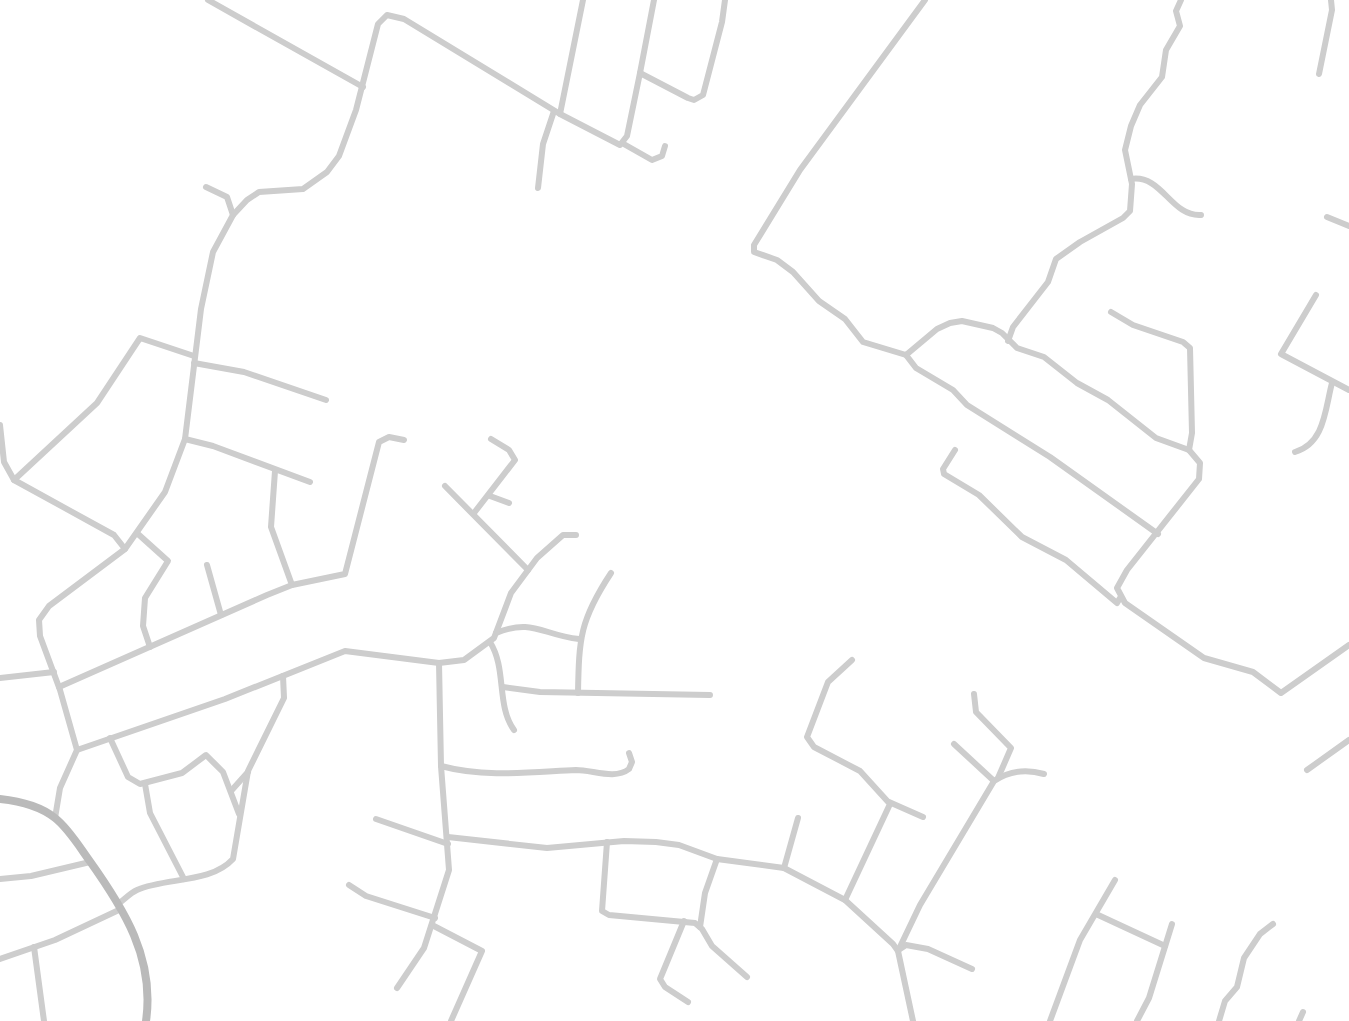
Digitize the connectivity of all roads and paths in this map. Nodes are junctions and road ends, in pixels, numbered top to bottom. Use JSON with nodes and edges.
{"nodes":[{"id":1,"x":208,"y":0,"type":"edge"},
{"id":2,"x":583,"y":0,"type":"edge"},
{"id":3,"x":654,"y":0,"type":"edge"},
{"id":4,"x":725,"y":0,"type":"edge"},
{"id":5,"x":925,"y":0,"type":"edge"},
{"id":6,"x":1181,"y":0,"type":"edge"},
{"id":7,"x":1331,"y":0,"type":"edge"},
{"id":8,"x":640,"y":74,"type":"junction"},
{"id":9,"x":1319,"y":74,"type":"dead end"},
{"id":10,"x":363,"y":87,"type":"junction"},
{"id":11,"x":557,"y":112,"type":"junction"},
{"id":12,"x":622,"y":143,"type":"junction"},
{"id":13,"x":665,"y":146,"type":"dead end"},
{"id":14,"x":1132,"y":179,"type":"junction"},
{"id":15,"x":206,"y":187,"type":"dead end"},
{"id":16,"x":538,"y":188,"type":"dead end"},
{"id":17,"x":233,"y":215,"type":"junction"},
{"id":18,"x":1201,"y":215,"type":"dead end"},
{"id":19,"x":1327,"y":217,"type":"dead end"},
{"id":20,"x":1349,"y":226,"type":"edge"},
{"id":21,"x":1316,"y":296,"type":"dead end"},
{"id":22,"x":1111,"y":312,"type":"dead end"},
{"id":23,"x":1008,"y":341,"type":"junction"},
{"id":24,"x":906,"y":355,"type":"junction"},
{"id":25,"x":194,"y":360,"type":"junction"},
{"id":26,"x":1332,"y":383,"type":"junction"},
{"id":27,"x":1349,"y":390,"type":"edge"},
{"id":28,"x":327,"y":400,"type":"dead end"},
{"id":29,"x":0,"y":425,"type":"edge"},
{"id":30,"x":185,"y":439,"type":"junction"},
{"id":31,"x":491,"y":439,"type":"dead end"},
{"id":32,"x":404,"y":440,"type":"dead end"},
{"id":33,"x":955,"y":450,"type":"dead end"},
{"id":34,"x":1189,"y":450,"type":"junction"},
{"id":35,"x":1295,"y":452,"type":"dead end"},
{"id":36,"x":275,"y":471,"type":"junction"},
{"id":37,"x":14,"y":480,"type":"junction"},
{"id":38,"x":310,"y":482,"type":"dead end"},
{"id":39,"x":445,"y":486,"type":"dead end"},
{"id":40,"x":490,"y":496,"type":"junction"},
{"id":41,"x":509,"y":503,"type":"dead end"},
{"id":42,"x":474,"y":513,"type":"junction"},
{"id":43,"x":138,"y":534,"type":"junction"},
{"id":44,"x":1158,"y":534,"type":"junction"},
{"id":45,"x":576,"y":535,"type":"dead end"},
{"id":46,"x":125,"y":549,"type":"junction"},
{"id":47,"x":207,"y":565,"type":"dead end"},
{"id":48,"x":528,"y":570,"type":"junction"},
{"id":49,"x":611,"y":573,"type":"dead end"},
{"id":50,"x":292,"y":585,"type":"junction"},
{"id":51,"x":1120,"y":598,"type":"junction"},
{"id":52,"x":221,"y":615,"type":"junction"},
{"id":53,"x":496,"y":632,"type":"junction"},
{"id":54,"x":579,"y":639,"type":"junction"},
{"id":55,"x":490,"y":642,"type":"junction"},
{"id":56,"x":1349,"y":645,"type":"edge"},
{"id":57,"x":150,"y":647,"type":"junction"},
{"id":58,"x":852,"y":660,"type":"dead end"},
{"id":59,"x":439,"y":663,"type":"junction"},
{"id":60,"x":54,"y":672,"type":"junction"},
{"id":61,"x":283,"y":676,"type":"junction"},
{"id":62,"x":0,"y":678,"type":"edge"},
{"id":63,"x":59,"y":687,"type":"junction"},
{"id":64,"x":503,"y":687,"type":"junction"},
{"id":65,"x":578,"y":693,"type":"junction"},
{"id":66,"x":974,"y":694,"type":"dead end"},
{"id":67,"x":710,"y":695,"type":"dead end"},
{"id":68,"x":514,"y":730,"type":"dead end"},
{"id":69,"x":110,"y":738,"type":"junction"},
{"id":70,"x":1349,"y":740,"type":"edge"},
{"id":71,"x":954,"y":744,"type":"dead end"},
{"id":72,"x":77,"y":750,"type":"junction"},
{"id":73,"x":629,"y":753,"type":"dead end"},
{"id":74,"x":441,"y":766,"type":"junction"},
{"id":75,"x":248,"y":771,"type":"junction"},
{"id":76,"x":1307,"y":771,"type":"dead end"},
{"id":77,"x":1044,"y":774,"type":"dead end"},
{"id":78,"x":996,"y":779,"type":"junction"},
{"id":79,"x":145,"y":784,"type":"junction"},
{"id":80,"x":231,"y":791,"type":"junction"},
{"id":81,"x":0,"y":799,"type":"edge"},
{"id":82,"x":884,"y":800,"type":"junction"},
{"id":83,"x":240,"y":816,"type":"junction"},
{"id":84,"x":923,"y":817,"type":"dead end"},
{"id":85,"x":55,"y":818,"type":"junction"},
{"id":86,"x":798,"y":818,"type":"dead end"},
{"id":87,"x":376,"y":819,"type":"dead end"},
{"id":88,"x":448,"y":841,"type":"junction"},
{"id":89,"x":607,"y":842,"type":"junction"},
{"id":90,"x":717,"y":859,"type":"junction"},
{"id":91,"x":90,"y":862,"type":"junction"},
{"id":92,"x":785,"y":868,"type":"junction"},
{"id":93,"x":0,"y":879,"type":"edge"},
{"id":94,"x":184,"y":879,"type":"junction"},
{"id":95,"x":1115,"y":880,"type":"dead end"},
{"id":96,"x":349,"y":885,"type":"dead end"},
{"id":97,"x":845,"y":900,"type":"junction"},
{"id":98,"x":120,"y":906,"type":"junction"},
{"id":99,"x":1097,"y":914,"type":"junction"},
{"id":100,"x":433,"y":921,"type":"junction"},
{"id":101,"x":684,"y":921,"type":"junction"},
{"id":102,"x":1172,"y":924,"type":"dead end"},
{"id":103,"x":1273,"y":924,"type":"dead end"},
{"id":104,"x":697,"y":925,"type":"junction"},
{"id":105,"x":1165,"y":946,"type":"junction"},
{"id":106,"x":34,"y":947,"type":"junction"},
{"id":107,"x":898,"y":951,"type":"junction"},
{"id":108,"x":1,"y":956,"type":"edge"},
{"id":109,"x":972,"y":969,"type":"dead end"},
{"id":110,"x":747,"y":977,"type":"dead end"},
{"id":111,"x":397,"y":988,"type":"dead end"},
{"id":112,"x":688,"y":1003,"type":"dead end"},
{"id":113,"x":1303,"y":1012,"type":"dead end"},
{"id":114,"x":44,"y":1021,"type":"edge"},
{"id":115,"x":146,"y":1021,"type":"edge"},
{"id":116,"x":451,"y":1021,"type":"edge"},
{"id":117,"x":914,"y":1021,"type":"edge"},
{"id":118,"x":1050,"y":1021,"type":"edge"},
{"id":119,"x":1137,"y":1021,"type":"edge"},
{"id":120,"x":1219,"y":1021,"type":"edge"},
{"id":121,"x":1299,"y":1021,"type":"edge"}],
"edges":[{"from":1,"to":10,"type":"street"},
{"from":2,"to":11,"type":"street"},
{"from":3,"to":8,"type":"street"},
{"from":4,"to":8,"type":"street"},
{"from":5,"to":24,"type":"street"},
{"from":6,"to":14,"type":"street"},
{"from":7,"to":9,"type":"street"},
{"from":8,"to":12,"type":"street"},
{"from":10,"to":11,"type":"street"},
{"from":10,"to":17,"type":"street"},
{"from":11,"to":12,"type":"street"},
{"from":11,"to":16,"type":"street"},
{"from":12,"to":13,"type":"street"},
{"from":14,"to":18,"type":"street"},
{"from":14,"to":23,"type":"street"},
{"from":15,"to":17,"type":"street"},
{"from":17,"to":25,"type":"street"},
{"from":19,"to":20,"type":"street"},
{"from":21,"to":26,"type":"street"},
{"from":22,"to":34,"type":"street"},
{"from":23,"to":24,"type":"street"},
{"from":23,"to":34,"type":"street"},
{"from":24,"to":44,"type":"street"},
{"from":25,"to":28,"type":"street"},
{"from":25,"to":30,"type":"street"},
{"from":25,"to":37,"type":"street"},
{"from":26,"to":27,"type":"street"},
{"from":26,"to":35,"type":"street"},
{"from":29,"to":37,"type":"street"},
{"from":30,"to":36,"type":"street"},
{"from":30,"to":43,"type":"street"},
{"from":31,"to":40,"type":"street"},
{"from":32,"to":50,"type":"street"},
{"from":33,"to":51,"type":"street"},
{"from":34,"to":44,"type":"street"},
{"from":36,"to":38,"type":"street"},
{"from":36,"to":50,"type":"street"},
{"from":37,"to":46,"type":"street"},
{"from":39,"to":42,"type":"street"},
{"from":40,"to":41,"type":"street"},
{"from":40,"to":42,"type":"street"},
{"from":42,"to":48,"type":"street"},
{"from":43,"to":46,"type":"street"},
{"from":43,"to":57,"type":"street"},
{"from":44,"to":51,"type":"street"},
{"from":45,"to":48,"type":"street"},
{"from":46,"to":60,"type":"street"},
{"from":47,"to":52,"type":"street"},
{"from":48,"to":53,"type":"street"},
{"from":49,"to":54,"type":"street"},
{"from":50,"to":52,"type":"street"},
{"from":51,"to":56,"type":"street"},
{"from":52,"to":57,"type":"street"},
{"from":53,"to":54,"type":"street"},
{"from":53,"to":55,"type":"street"},
{"from":54,"to":65,"type":"street"},
{"from":55,"to":59,"type":"street"},
{"from":55,"to":64,"type":"street"},
{"from":57,"to":63,"type":"street"},
{"from":58,"to":82,"type":"street"},
{"from":59,"to":61,"type":"street"},
{"from":59,"to":74,"type":"street"},
{"from":60,"to":62,"type":"street"},
{"from":60,"to":63,"type":"street"},
{"from":61,"to":69,"type":"street"},
{"from":61,"to":75,"type":"street"},
{"from":63,"to":72,"type":"street"},
{"from":64,"to":65,"type":"street"},
{"from":64,"to":68,"type":"street"},
{"from":65,"to":67,"type":"street"},
{"from":66,"to":78,"type":"street"},
{"from":69,"to":72,"type":"street"},
{"from":69,"to":79,"type":"street"},
{"from":70,"to":76,"type":"street"},
{"from":71,"to":78,"type":"street"},
{"from":72,"to":85,"type":"street"},
{"from":73,"to":74,"type":"street"},
{"from":74,"to":88,"type":"street"},
{"from":75,"to":80,"type":"street"},
{"from":75,"to":83,"type":"street"},
{"from":77,"to":78,"type":"street"},
{"from":78,"to":107,"type":"street"},
{"from":79,"to":80,"type":"street"},
{"from":79,"to":94,"type":"street"},
{"from":80,"to":83,"type":"street"},
{"from":81,"to":85,"type":"main road"},
{"from":82,"to":84,"type":"street"},
{"from":82,"to":97,"type":"street"},
{"from":83,"to":94,"type":"street"},
{"from":85,"to":91,"type":"main road"},
{"from":86,"to":92,"type":"street"},
{"from":87,"to":88,"type":"street"},
{"from":88,"to":89,"type":"street"},
{"from":88,"to":100,"type":"street"},
{"from":89,"to":90,"type":"street"},
{"from":89,"to":101,"type":"street"},
{"from":90,"to":92,"type":"street"},
{"from":90,"to":104,"type":"street"},
{"from":91,"to":93,"type":"street"},
{"from":91,"to":98,"type":"main road"},
{"from":92,"to":97,"type":"street"},
{"from":94,"to":98,"type":"street"},
{"from":95,"to":99,"type":"street"},
{"from":96,"to":100,"type":"street"},
{"from":97,"to":107,"type":"street"},
{"from":98,"to":106,"type":"street"},
{"from":98,"to":115,"type":"main road"},
{"from":99,"to":105,"type":"street"},
{"from":99,"to":118,"type":"street"},
{"from":100,"to":111,"type":"street"},
{"from":100,"to":116,"type":"street"},
{"from":101,"to":104,"type":"street"},
{"from":101,"to":112,"type":"street"},
{"from":102,"to":105,"type":"street"},
{"from":103,"to":120,"type":"street"},
{"from":104,"to":110,"type":"street"},
{"from":105,"to":119,"type":"street"},
{"from":106,"to":108,"type":"street"},
{"from":106,"to":114,"type":"street"},
{"from":107,"to":109,"type":"street"},
{"from":107,"to":117,"type":"street"},
{"from":113,"to":121,"type":"street"}]}
